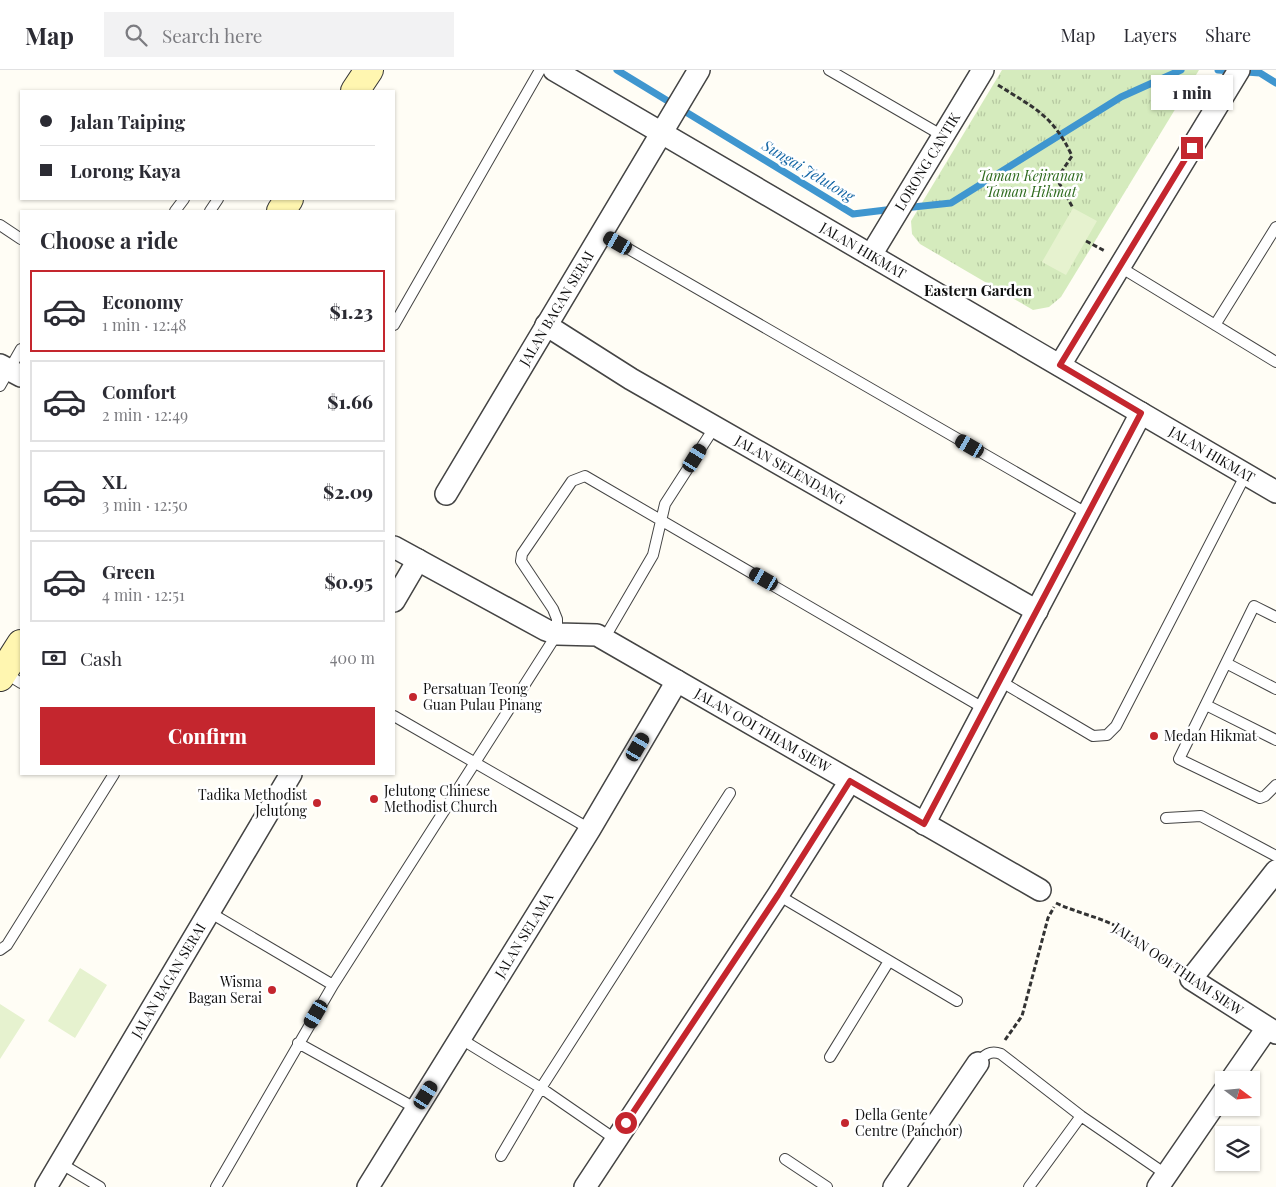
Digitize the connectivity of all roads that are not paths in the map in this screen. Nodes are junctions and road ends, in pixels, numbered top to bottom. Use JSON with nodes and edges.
{"nodes":[{"id":1,"x":368,"y":70,"type":"edge"},
{"id":2,"x":540,"y":70,"type":"edge"},
{"id":3,"x":554,"y":70,"type":"edge"},
{"id":4,"x":699,"y":70,"type":"edge"},
{"id":5,"x":829,"y":70,"type":"edge"},
{"id":6,"x":852,"y":70,"type":"edge"},
{"id":7,"x":1239,"y":70,"type":"edge"},
{"id":8,"x":982,"y":72,"type":"edge"},
{"id":9,"x":846,"y":80,"type":"junction"},
{"id":10,"x":357,"y":90,"type":"edge"},
{"id":11,"x":663,"y":129,"type":"junction"},
{"id":12,"x":943,"y":136,"type":"junction"},
{"id":13,"x":0,"y":225,"type":"edge"},
{"id":14,"x":1276,"y":227,"type":"edge"},
{"id":15,"x":601,"y":233,"type":"junction"},
{"id":16,"x":20,"y":238,"type":"edge"},
{"id":17,"x":871,"y":255,"type":"junction"},
{"id":18,"x":1120,"y":266,"type":"junction"},
{"id":19,"x":395,"y":323,"type":"edge"},
{"id":20,"x":1215,"y":324,"type":"junction"},
{"id":21,"x":546,"y":325,"type":"junction"},
{"id":22,"x":20,"y":351,"type":"edge"},
{"id":23,"x":1276,"y":362,"type":"edge"},
{"id":24,"x":1060,"y":365,"type":"junction"},
{"id":25,"x":8,"y":374,"type":"edge"},
{"id":26,"x":1141,"y":413,"type":"junction"},
{"id":27,"x":714,"y":428,"type":"junction"},
{"id":28,"x":1246,"y":474,"type":"junction"},
{"id":29,"x":1274,"y":486,"type":"edge"},
{"id":30,"x":446,"y":494,"type":"dead end"},
{"id":31,"x":1088,"y":514,"type":"junction"},
{"id":32,"x":661,"y":519,"type":"junction"},
{"id":33,"x":395,"y":547,"type":"edge"},
{"id":34,"x":418,"y":560,"type":"junction"},
{"id":35,"x":395,"y":599,"type":"edge"},
{"id":36,"x":1037,"y":611,"type":"junction"},
{"id":37,"x":1276,"y":617,"type":"edge"},
{"id":38,"x":557,"y":634,"type":"junction"},
{"id":39,"x":604,"y":639,"type":"junction"},
{"id":40,"x":1226,"y":663,"type":"junction"},
{"id":41,"x":676,"y":681,"type":"junction"},
{"id":42,"x":1000,"y":681,"type":"junction"},
{"id":43,"x":1276,"y":689,"type":"edge"},
{"id":44,"x":1206,"y":705,"type":"junction"},
{"id":45,"x":985,"y":709,"type":"junction"},
{"id":46,"x":395,"y":717,"type":"edge"},
{"id":47,"x":1276,"y":740,"type":"edge"},
{"id":48,"x":474,"y":762,"type":"junction"},
{"id":49,"x":113,"y":775,"type":"edge"},
{"id":50,"x":290,"y":775,"type":"edge"},
{"id":51,"x":850,"y":781,"type":"junction"},
{"id":52,"x":1276,"y":785,"type":"edge"},
{"id":53,"x":730,"y":793,"type":"dead end"},
{"id":54,"x":1166,"y":818,"type":"dead end"},
{"id":55,"x":924,"y":824,"type":"junction"},
{"id":56,"x":590,"y":829,"type":"junction"},
{"id":57,"x":1276,"y":856,"type":"edge"},
{"id":58,"x":1276,"y":871,"type":"edge"},
{"id":59,"x":778,"y":895,"type":"junction"},
{"id":60,"x":1048,"y":896,"type":"road end"},
{"id":61,"x":209,"y":912,"type":"junction"},
{"id":62,"x":0,"y":950,"type":"edge"},
{"id":63,"x":889,"y":961,"type":"junction"},
{"id":64,"x":333,"y":985,"type":"junction"},
{"id":65,"x":957,"y":1001,"type":"dead end"},
{"id":66,"x":1271,"y":1031,"type":"edge"},
{"id":67,"x":461,"y":1039,"type":"junction"},
{"id":68,"x":298,"y":1044,"type":"junction"},
{"id":69,"x":830,"y":1057,"type":"dead end"},
{"id":70,"x":986,"y":1058,"type":"joint"},
{"id":71,"x":1238,"y":1071,"type":"edge"},
{"id":72,"x":541,"y":1088,"type":"junction"},
{"id":73,"x":1215,"y":1104,"type":"edge"},
{"id":74,"x":417,"y":1109,"type":"junction"},
{"id":75,"x":1081,"y":1116,"type":"junction"},
{"id":76,"x":615,"y":1139,"type":"junction"},
{"id":77,"x":501,"y":1156,"type":"dead end"},
{"id":78,"x":785,"y":1159,"type":"dead end"},
{"id":79,"x":60,"y":1163,"type":"junction"},
{"id":80,"x":1163,"y":1181,"type":"edge"},
{"id":81,"x":46,"y":1187,"type":"edge"},
{"id":82,"x":100,"y":1187,"type":"edge"},
{"id":83,"x":216,"y":1187,"type":"edge"},
{"id":84,"x":368,"y":1187,"type":"edge"},
{"id":85,"x":584,"y":1187,"type":"edge"},
{"id":86,"x":827,"y":1187,"type":"edge"},
{"id":87,"x":894,"y":1187,"type":"edge"},
{"id":88,"x":1029,"y":1187,"type":"edge"}],
"edges":[{"from":1,"to":10,"type":"main road"},
{"from":2,"to":19,"type":"lane"},
{"from":3,"to":11,"type":"street","name":"JALAN HIKMAT"},
{"from":4,"to":11,"type":"street","name":"JALAN BAGAN SERAI"},
{"from":5,"to":9,"type":"lane"},
{"from":6,"to":9,"type":"lane"},
{"from":7,"to":18,"type":"street"},
{"from":8,"to":12,"type":"street","name":"LORONG CANTIK"},
{"from":9,"to":12,"type":"lane"},
{"from":11,"to":15,"type":"street","name":"JALAN BAGAN SERAI"},
{"from":11,"to":17,"type":"street","name":"JALAN HIKMAT"},
{"from":12,"to":17,"type":"street","name":"LORONG CANTIK"},
{"from":13,"to":16,"type":"lane"},
{"from":14,"to":20,"type":"lane"},
{"from":15,"to":21,"type":"street","name":"JALAN BAGAN SERAI"},
{"from":15,"to":31,"type":"lane"},
{"from":17,"to":24,"type":"street","name":"JALAN HIKMAT"},
{"from":18,"to":20,"type":"lane"},
{"from":18,"to":24,"type":"street"},
{"from":20,"to":23,"type":"lane"},
{"from":21,"to":27,"type":"street","name":"JALAN SELENDANG"},
{"from":21,"to":30,"type":"street","name":"JALAN BAGAN SERAI"},
{"from":22,"to":25,"type":"lane"},
{"from":24,"to":26,"type":"street","name":"JALAN HIKMAT"},
{"from":26,"to":28,"type":"street","name":"JALAN HIKMAT"},
{"from":26,"to":31,"type":"street"},
{"from":27,"to":32,"type":"lane"},
{"from":27,"to":36,"type":"street","name":"JALAN SELENDANG"},
{"from":28,"to":29,"type":"street","name":"JALAN HIKMAT"},
{"from":28,"to":42,"type":"lane"},
{"from":31,"to":36,"type":"street"},
{"from":32,"to":38,"type":"lane"},
{"from":32,"to":39,"type":"lane"},
{"from":32,"to":45,"type":"lane"},
{"from":33,"to":34,"type":"street","name":"JALAN OOI THIAM SIEW"},
{"from":34,"to":35,"type":"street"},
{"from":34,"to":38,"type":"street","name":"JALAN OOI THIAM SIEW"},
{"from":36,"to":42,"type":"street"},
{"from":37,"to":40,"type":"lane"},
{"from":38,"to":39,"type":"street","name":"JALAN OOI THIAM SIEW"},
{"from":38,"to":48,"type":"lane"},
{"from":39,"to":41,"type":"street","name":"JALAN OOI THIAM SIEW"},
{"from":40,"to":43,"type":"lane"},
{"from":40,"to":44,"type":"lane"},
{"from":41,"to":51,"type":"street","name":"JALAN OOI THIAM SIEW"},
{"from":41,"to":56,"type":"street","name":"JALAN SELAMA"},
{"from":42,"to":45,"type":"street"},
{"from":44,"to":47,"type":"lane"},
{"from":44,"to":52,"type":"lane"},
{"from":45,"to":55,"type":"street"},
{"from":46,"to":48,"type":"lane"},
{"from":48,"to":56,"type":"lane"},
{"from":48,"to":64,"type":"lane"},
{"from":49,"to":62,"type":"lane"},
{"from":50,"to":61,"type":"street","name":"JALAN BAGAN SERAI"},
{"from":51,"to":55,"type":"street","name":"JALAN OOI THIAM SIEW"},
{"from":51,"to":59,"type":"street"},
{"from":53,"to":72,"type":"lane"},
{"from":54,"to":57,"type":"lane"},
{"from":55,"to":60,"type":"street","name":"JALAN OOI THIAM SIEW"},
{"from":56,"to":67,"type":"street","name":"JALAN SELAMA"},
{"from":58,"to":66,"type":"street","name":"JALAN OOI THIAM SIEW"},
{"from":59,"to":63,"type":"lane"},
{"from":59,"to":76,"type":"street"},
{"from":61,"to":64,"type":"lane"},
{"from":61,"to":79,"type":"street","name":"JALAN BAGAN SERAI"},
{"from":63,"to":65,"type":"lane"},
{"from":63,"to":69,"type":"lane"},
{"from":64,"to":68,"type":"lane"},
{"from":66,"to":71,"type":"street"},
{"from":67,"to":72,"type":"lane"},
{"from":67,"to":74,"type":"street","name":"JALAN SELAMA"},
{"from":68,"to":74,"type":"lane"},
{"from":68,"to":83,"type":"lane"},
{"from":70,"to":75,"type":"lane"},
{"from":70,"to":87,"type":"street"},
{"from":72,"to":76,"type":"lane"},
{"from":72,"to":77,"type":"lane"},
{"from":73,"to":80,"type":"street"},
{"from":74,"to":84,"type":"street","name":"JALAN SELAMA"},
{"from":75,"to":80,"type":"lane"},
{"from":75,"to":88,"type":"lane"},
{"from":76,"to":85,"type":"street"},
{"from":78,"to":86,"type":"lane"},
{"from":79,"to":81,"type":"street","name":"JALAN BAGAN SERAI"},
{"from":79,"to":82,"type":"lane"}]}
